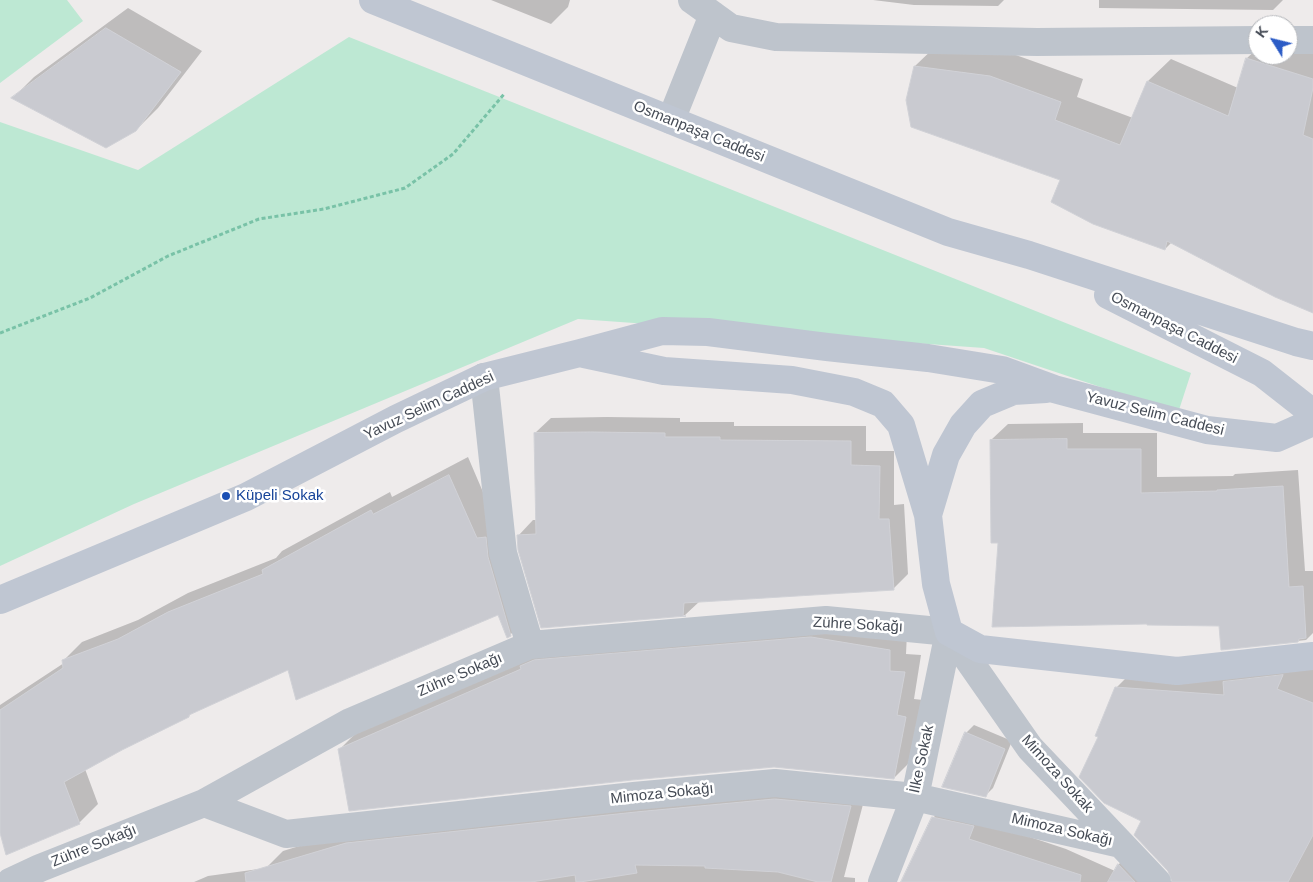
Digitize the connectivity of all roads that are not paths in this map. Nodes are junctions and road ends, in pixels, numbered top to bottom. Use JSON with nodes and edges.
{"nodes":[{"id":1,"x":373,"y":0,"type":"edge"},
{"id":2,"x":702,"y":8,"type":"edge"},
{"id":3,"x":1248,"y":40,"type":"edge"},
{"id":4,"x":1298,"y":40,"type":"edge"},
{"id":5,"x":1313,"y":40,"type":"edge"},
{"id":6,"x":670,"y":120,"type":"junction"},
{"id":7,"x":1029,"y":255,"type":"junction"},
{"id":8,"x":1313,"y":346,"type":"edge"},
{"id":9,"x":580,"y":354,"type":"junction"},
{"id":10,"x":484,"y":376,"type":"junction"},
{"id":11,"x":1054,"y":389,"type":"junction"},
{"id":12,"x":1313,"y":413,"type":"edge"},
{"id":13,"x":1313,"y":422,"type":"edge"},
{"id":14,"x":928,"y":515,"type":"junction"},
{"id":15,"x":0,"y":600,"type":"edge"},
{"id":16,"x":949,"y":632,"type":"junction"},
{"id":17,"x":530,"y":645,"type":"junction"},
{"id":18,"x":1313,"y":656,"type":"edge"},
{"id":19,"x":915,"y":796,"type":"junction"},
{"id":20,"x":204,"y":803,"type":"junction"},
{"id":21,"x":1121,"y":844,"type":"junction"},
{"id":22,"x":10,"y":882,"type":"edge"},
{"id":23,"x":882,"y":882,"type":"edge"},
{"id":24,"x":1157,"y":882,"type":"edge"}],
"edges":[{"from":1,"to":6,"type":"street","name":"Osmanpaşa Caddesi"},
{"from":2,"to":3,"type":"street"},
{"from":2,"to":6,"type":"street"},
{"from":4,"to":5,"type":"street"},
{"from":6,"to":7,"type":"street","name":"Osmanpaşa Caddesi"},
{"from":7,"to":8,"type":"street","name":"Osmanpaşa Caddesi"},
{"from":7,"to":12,"type":"street","name":"Osmanpaşa Caddesi"},
{"from":9,"to":10,"type":"street","name":"Yavuz Selim Caddesi"},
{"from":9,"to":11,"type":"street"},
{"from":9,"to":14,"type":"street","name":"Yavuz Selim Caddesi"},
{"from":10,"to":15,"type":"street","name":"Yavuz Selim Caddesi"},
{"from":10,"to":17,"type":"street"},
{"from":11,"to":13,"type":"street","name":"Yavuz Selim Caddesi"},
{"from":11,"to":14,"type":"street"},
{"from":14,"to":16,"type":"street"},
{"from":16,"to":17,"type":"street","name":"Zühre Sokağı"},
{"from":16,"to":18,"type":"street"},
{"from":16,"to":19,"type":"street","name":"İlke Sokak"},
{"from":16,"to":21,"type":"street","name":"Mimoza Sokak"},
{"from":17,"to":20,"type":"street","name":"Zühre Sokağı"},
{"from":19,"to":20,"type":"street","name":"Mimoza Sokağı"},
{"from":19,"to":21,"type":"street","name":"Mimoza Sokağı"},
{"from":19,"to":23,"type":"street","name":"İlke Sokak"},
{"from":20,"to":22,"type":"street","name":"Zühre Sokağı"},
{"from":21,"to":24,"type":"street","name":"Mimoza Sokak"}]}
